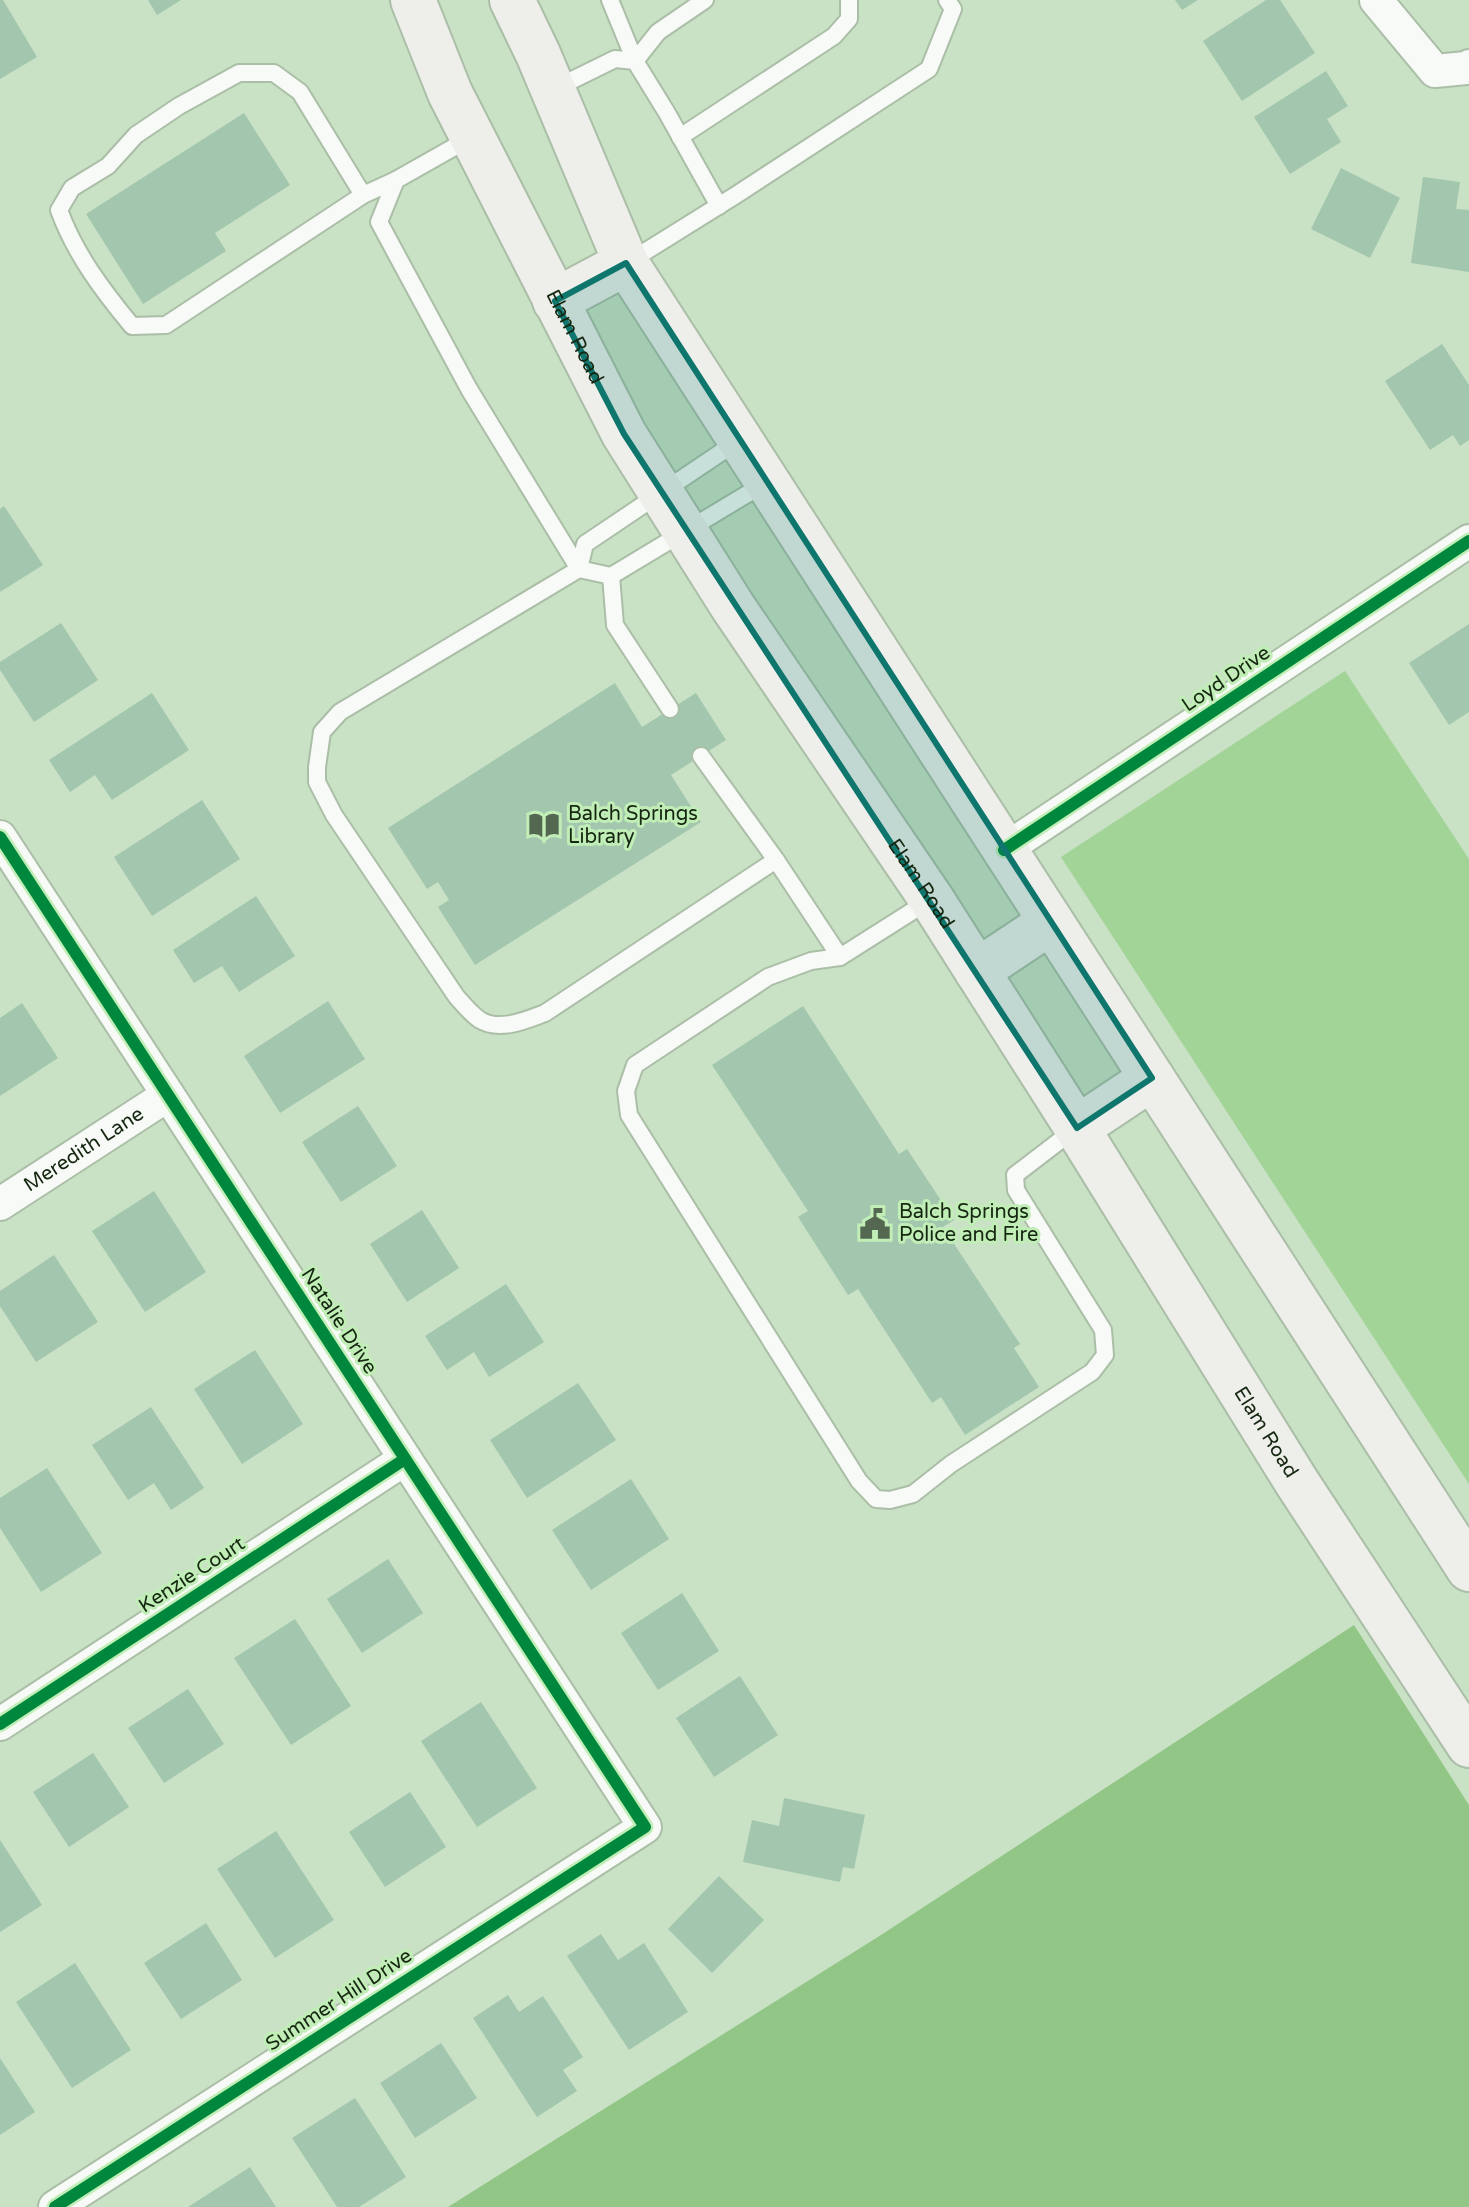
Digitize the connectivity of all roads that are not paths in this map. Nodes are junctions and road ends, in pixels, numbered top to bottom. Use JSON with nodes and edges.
{"nodes":[{"id":1,"x":413,"y":0,"type":"edge"},
{"id":2,"x":512,"y":0,"type":"edge"},
{"id":3,"x":610,"y":0,"type":"edge"},
{"id":4,"x":705,"y":0,"type":"edge"},
{"id":5,"x":849,"y":0,"type":"edge"},
{"id":6,"x":947,"y":0,"type":"edge"},
{"id":7,"x":1376,"y":0,"type":"edge"},
{"id":8,"x":635,"y":61,"type":"junction"},
{"id":9,"x":1469,"y":66,"type":"edge"},
{"id":10,"x":553,"y":90,"type":"junction"},
{"id":11,"x":472,"y":137,"type":"junction"},
{"id":12,"x":680,"y":137,"type":"junction"},
{"id":13,"x":396,"y":180,"type":"junction"},
{"id":14,"x":363,"y":195,"type":"junction"},
{"id":15,"x":719,"y":206,"type":"junction"},
{"id":16,"x":626,"y":263,"type":"junction"},
{"id":17,"x":555,"y":301,"type":"junction"},
{"id":18,"x":740,"y":440,"type":"junction"},
{"id":19,"x":767,"y":482,"type":"junction"},
{"id":20,"x":661,"y":493,"type":"junction"},
{"id":21,"x":686,"y":532,"type":"junction"},
{"id":22,"x":1469,"y":541,"type":"edge"},
{"id":23,"x":579,"y":569,"type":"junction"},
{"id":24,"x":611,"y":576,"type":"junction"},
{"id":25,"x":670,"y":709,"type":"dead end"},
{"id":26,"x":701,"y":756,"type":"dead end"},
{"id":27,"x":0,"y":837,"type":"edge"},
{"id":28,"x":1004,"y":850,"type":"junction"},
{"id":29,"x":776,"y":860,"type":"junction"},
{"id":30,"x":932,"y":900,"type":"junction"},
{"id":31,"x":1051,"y":922,"type":"junction"},
{"id":32,"x":840,"y":957,"type":"junction"},
{"id":33,"x":977,"y":971,"type":"junction"},
{"id":34,"x":1152,"y":1078,"type":"junction"},
{"id":35,"x":168,"y":1095,"type":"junction"},
{"id":36,"x":1077,"y":1128,"type":"junction"},
{"id":37,"x":0,"y":1204,"type":"edge"},
{"id":38,"x":405,"y":1459,"type":"junction"},
{"id":39,"x":1469,"y":1569,"type":"edge"},
{"id":40,"x":0,"y":1724,"type":"edge"},
{"id":41,"x":1469,"y":1745,"type":"edge"},
{"id":42,"x":645,"y":1827,"type":"joint"},
{"id":43,"x":55,"y":2207,"type":"edge"}],
"edges":[{"from":1,"to":11,"type":"main road","name":"Elam Road"},
{"from":2,"to":10,"type":"main road"},
{"from":3,"to":8,"type":"lane"},
{"from":4,"to":8,"type":"lane"},
{"from":5,"to":12,"type":"lane"},
{"from":6,"to":15,"type":"lane"},
{"from":7,"to":9,"type":"street"},
{"from":8,"to":10,"type":"lane"},
{"from":8,"to":12,"type":"lane"},
{"from":10,"to":16,"type":"main road"},
{"from":11,"to":13,"type":"lane"},
{"from":11,"to":17,"type":"main road","name":"Elam Road"},
{"from":12,"to":15,"type":"lane"},
{"from":13,"to":14,"type":"lane"},
{"from":13,"to":23,"type":"lane"},
{"from":14,"to":14,"type":"lane"},
{"from":15,"to":16,"type":"lane"},
{"from":16,"to":17,"type":"main road"},
{"from":16,"to":18,"type":"main road"},
{"from":17,"to":20,"type":"main road","name":"Elam Road"},
{"from":18,"to":19,"type":"main road"},
{"from":18,"to":20,"type":"lane"},
{"from":19,"to":21,"type":"lane"},
{"from":19,"to":28,"type":"main road"},
{"from":20,"to":21,"type":"main road","name":"Elam Road"},
{"from":20,"to":23,"type":"lane"},
{"from":21,"to":24,"type":"lane"},
{"from":21,"to":30,"type":"main road","name":"Elam Road"},
{"from":22,"to":28,"type":"street","name":"Loyd Drive"},
{"from":23,"to":24,"type":"lane"},
{"from":23,"to":29,"type":"lane"},
{"from":24,"to":25,"type":"lane"},
{"from":26,"to":29,"type":"lane"},
{"from":27,"to":35,"type":"street","name":"Natalie Drive"},
{"from":28,"to":31,"type":"main road"},
{"from":29,"to":32,"type":"lane"},
{"from":30,"to":32,"type":"lane"},
{"from":30,"to":33,"type":"main road","name":"Elam Road"},
{"from":31,"to":33,"type":"main road"},
{"from":31,"to":34,"type":"main road"},
{"from":32,"to":36,"type":"lane"},
{"from":33,"to":36,"type":"main road","name":"Elam Road"},
{"from":34,"to":36,"type":"main road"},
{"from":34,"to":39,"type":"main road"},
{"from":35,"to":37,"type":"street","name":"Meredith Lane"},
{"from":35,"to":38,"type":"street","name":"Natalie Drive"},
{"from":36,"to":41,"type":"main road","name":"Elam Road"},
{"from":38,"to":40,"type":"street","name":"Kenzie Court"},
{"from":38,"to":42,"type":"street","name":"Natalie Drive"},
{"from":42,"to":43,"type":"street","name":"Summer Hill Drive"}]}
